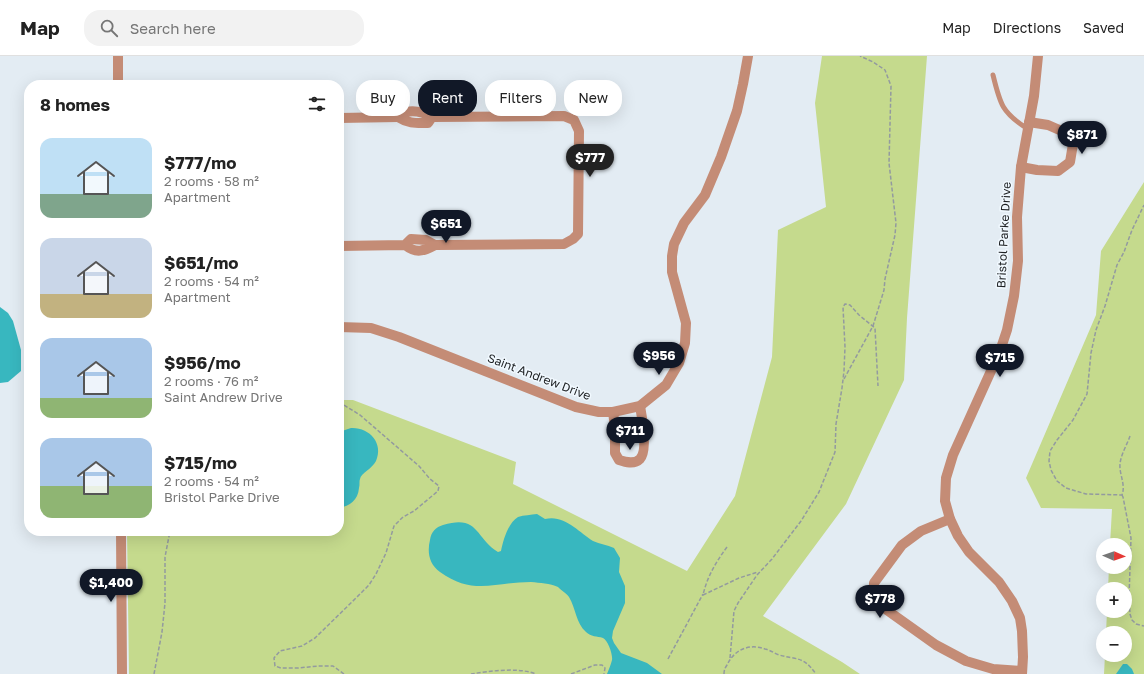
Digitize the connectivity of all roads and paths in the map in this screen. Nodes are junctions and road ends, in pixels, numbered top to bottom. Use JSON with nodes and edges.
{"nodes":[{"id":1,"x":118,"y":56,"type":"edge"},
{"id":2,"x":748,"y":56,"type":"edge"},
{"id":3,"x":860,"y":56,"type":"edge"},
{"id":4,"x":1038,"y":56,"type":"edge"},
{"id":5,"x":993,"y":75,"type":"dead end"},
{"id":6,"x":118,"y":80,"type":"edge"},
{"id":7,"x":344,"y":118,"type":"edge"},
{"id":8,"x":1029,"y":125,"type":"junction"},
{"id":9,"x":1021,"y":167,"type":"junction"},
{"id":10,"x":1144,"y":205,"type":"edge"},
{"id":11,"x":344,"y":246,"type":"edge"},
{"id":12,"x":344,"y":326,"type":"edge"},
{"id":13,"x":873,"y":326,"type":"junction"},
{"id":14,"x":843,"y":381,"type":"junction"},
{"id":15,"x":878,"y":386,"type":"dead end"},
{"id":16,"x":344,"y":405,"type":"edge"},
{"id":17,"x":640,"y":406,"type":"junction"},
{"id":18,"x":613,"y":412,"type":"junction"},
{"id":19,"x":1130,"y":436,"type":"dead end"},
{"id":20,"x":1122,"y":496,"type":"junction"},
{"id":21,"x":950,"y":519,"type":"junction"},
{"id":22,"x":121,"y":536,"type":"edge"},
{"id":23,"x":169,"y":536,"type":"edge"},
{"id":24,"x":727,"y":547,"type":"dead end"},
{"id":25,"x":762,"y":570,"type":"junction"},
{"id":26,"x":703,"y":594,"type":"junction"},
{"id":27,"x":1144,"y":626,"type":"edge"},
{"id":28,"x":730,"y":658,"type":"junction"},
{"id":29,"x":668,"y":659,"type":"dead end"},
{"id":30,"x":1022,"y":673,"type":"edge"},
{"id":31,"x":122,"y":674,"type":"edge"},
{"id":32,"x":154,"y":674,"type":"edge"},
{"id":33,"x":344,"y":674,"type":"edge"},
{"id":34,"x":471,"y":674,"type":"edge"},
{"id":35,"x":536,"y":674,"type":"edge"},
{"id":36,"x":572,"y":674,"type":"edge"},
{"id":37,"x":604,"y":674,"type":"edge"},
{"id":38,"x":724,"y":674,"type":"edge"},
{"id":39,"x":816,"y":674,"type":"edge"}],
"edges":[{"from":1,"to":6,"type":"street"},
{"from":2,"to":17,"type":"street","name":"Saint Andrew Drive"},
{"from":3,"to":13,"type":"path"},
{"from":4,"to":8,"type":"street","name":"Bristol Parke Drive"},
{"from":5,"to":8,"type":"lane"},
{"from":7,"to":11,"type":"street"},
{"from":8,"to":9,"type":"street","name":"Bristol Parke Drive"},
{"from":8,"to":9,"type":"street","name":"Bristol Parke Drive"},
{"from":9,"to":21,"type":"street","name":"Bristol Parke Drive"},
{"from":10,"to":20,"type":"path"},
{"from":12,"to":18,"type":"street","name":"Saint Andrew Drive"},
{"from":13,"to":14,"type":"path"},
{"from":13,"to":14,"type":"path"},
{"from":13,"to":15,"type":"path"},
{"from":14,"to":25,"type":"path"},
{"from":16,"to":33,"type":"path"},
{"from":17,"to":18,"type":"street","name":"Saint Andrew Drive"},
{"from":17,"to":18,"type":"street"},
{"from":19,"to":20,"type":"path"},
{"from":20,"to":27,"type":"path"},
{"from":21,"to":30,"type":"street","name":"Bristol Parke Drive"},
{"from":21,"to":30,"type":"street"},
{"from":22,"to":31,"type":"street"},
{"from":23,"to":32,"type":"path"},
{"from":24,"to":26,"type":"path"},
{"from":25,"to":26,"type":"path"},
{"from":25,"to":28,"type":"path"},
{"from":26,"to":29,"type":"path"},
{"from":28,"to":38,"type":"path"},
{"from":28,"to":39,"type":"path"},
{"from":34,"to":35,"type":"path"},
{"from":36,"to":37,"type":"path"}]}
